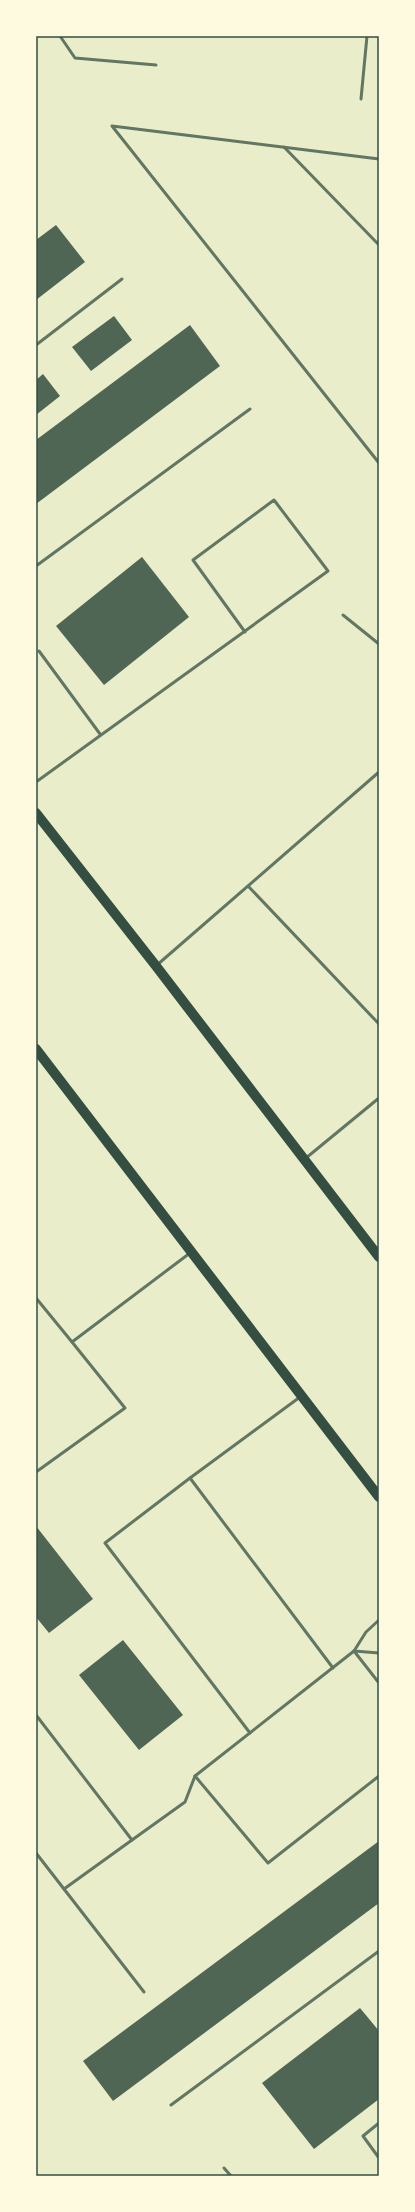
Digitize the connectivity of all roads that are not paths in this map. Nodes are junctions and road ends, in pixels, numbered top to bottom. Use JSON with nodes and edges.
{"nodes":[{"id":1,"x":60,"y":36,"type":"edge"},
{"id":2,"x":367,"y":36,"type":"edge"},
{"id":3,"x":156,"y":65,"type":"dead end"},
{"id":4,"x":361,"y":99,"type":"dead end"},
{"id":5,"x":284,"y":147,"type":"junction"},
{"id":6,"x":379,"y":159,"type":"edge"},
{"id":7,"x":379,"y":245,"type":"edge"},
{"id":8,"x":122,"y":279,"type":"dead end"},
{"id":9,"x":36,"y":345,"type":"edge"},
{"id":10,"x":250,"y":409,"type":"dead end"},
{"id":11,"x":379,"y":463,"type":"edge"},
{"id":12,"x":36,"y":566,"type":"edge"},
{"id":13,"x":343,"y":615,"type":"dead end"},
{"id":14,"x":245,"y":632,"type":"junction"},
{"id":15,"x":379,"y":644,"type":"edge"},
{"id":16,"x":39,"y":651,"type":"dead end"},
{"id":17,"x":100,"y":734,"type":"junction"},
{"id":18,"x":379,"y":772,"type":"edge"},
{"id":19,"x":36,"y":782,"type":"edge"},
{"id":20,"x":36,"y":813,"type":"edge"},
{"id":21,"x":249,"y":887,"type":"junction"},
{"id":22,"x":156,"y":966,"type":"junction"},
{"id":23,"x":379,"y":1024,"type":"edge"},
{"id":24,"x":36,"y":1049,"type":"edge"},
{"id":25,"x":379,"y":1098,"type":"edge"},
{"id":26,"x":304,"y":1160,"type":"junction"},
{"id":27,"x":191,"y":1252,"type":"junction"},
{"id":28,"x":379,"y":1257,"type":"edge"},
{"id":29,"x":36,"y":1298,"type":"edge"},
{"id":30,"x":72,"y":1342,"type":"junction"},
{"id":31,"x":301,"y":1396,"type":"junction"},
{"id":32,"x":36,"y":1472,"type":"edge"},
{"id":33,"x":190,"y":1478,"type":"junction"},
{"id":34,"x":379,"y":1497,"type":"edge"},
{"id":35,"x":379,"y":1620,"type":"edge"},
{"id":36,"x":354,"y":1652,"type":"junction"},
{"id":37,"x":379,"y":1653,"type":"edge"},
{"id":38,"x":333,"y":1668,"type":"junction"},
{"id":39,"x":379,"y":1684,"type":"edge"},
{"id":40,"x":36,"y":1715,"type":"edge"},
{"id":41,"x":250,"y":1734,"type":"junction"},
{"id":42,"x":196,"y":1776,"type":"junction"},
{"id":43,"x":379,"y":1776,"type":"edge"},
{"id":44,"x":132,"y":1840,"type":"junction"},
{"id":45,"x":36,"y":1853,"type":"edge"},
{"id":46,"x":64,"y":1889,"type":"junction"},
{"id":47,"x":379,"y":1951,"type":"edge"},
{"id":48,"x":144,"y":1992,"type":"dead end"},
{"id":49,"x":170,"y":2105,"type":"dead end"},
{"id":50,"x":379,"y":2123,"type":"edge"},
{"id":51,"x":379,"y":2158,"type":"edge"},
{"id":52,"x":224,"y":2168,"type":"dead end"},
{"id":53,"x":231,"y":2176,"type":"edge"}],
"edges":[{"from":1,"to":3,"type":"lane"},
{"from":2,"to":4,"type":"lane"},
{"from":5,"to":6,"type":"lane"},
{"from":5,"to":7,"type":"lane"},
{"from":5,"to":11,"type":"lane"},
{"from":8,"to":9,"type":"lane"},
{"from":10,"to":12,"type":"lane"},
{"from":13,"to":15,"type":"lane"},
{"from":14,"to":14,"type":"lane"},
{"from":14,"to":17,"type":"lane"},
{"from":16,"to":17,"type":"lane"},
{"from":17,"to":19,"type":"lane"},
{"from":18,"to":21,"type":"lane"},
{"from":20,"to":22,"type":"main road"},
{"from":21,"to":22,"type":"lane"},
{"from":21,"to":23,"type":"lane"},
{"from":22,"to":26,"type":"main road"},
{"from":24,"to":27,"type":"main road"},
{"from":25,"to":26,"type":"lane"},
{"from":26,"to":28,"type":"main road"},
{"from":27,"to":30,"type":"lane"},
{"from":27,"to":31,"type":"main road"},
{"from":29,"to":30,"type":"lane"},
{"from":30,"to":32,"type":"lane"},
{"from":31,"to":33,"type":"lane"},
{"from":31,"to":34,"type":"main road"},
{"from":33,"to":38,"type":"lane"},
{"from":33,"to":41,"type":"lane"},
{"from":35,"to":36,"type":"lane"},
{"from":36,"to":37,"type":"lane"},
{"from":36,"to":38,"type":"lane"},
{"from":36,"to":39,"type":"lane"},
{"from":38,"to":41,"type":"lane"},
{"from":40,"to":44,"type":"lane"},
{"from":41,"to":42,"type":"lane"},
{"from":42,"to":43,"type":"lane"},
{"from":42,"to":44,"type":"lane"},
{"from":44,"to":46,"type":"lane"},
{"from":45,"to":46,"type":"lane"},
{"from":46,"to":48,"type":"lane"},
{"from":47,"to":49,"type":"lane"},
{"from":50,"to":51,"type":"lane"},
{"from":52,"to":53,"type":"lane"}]}
